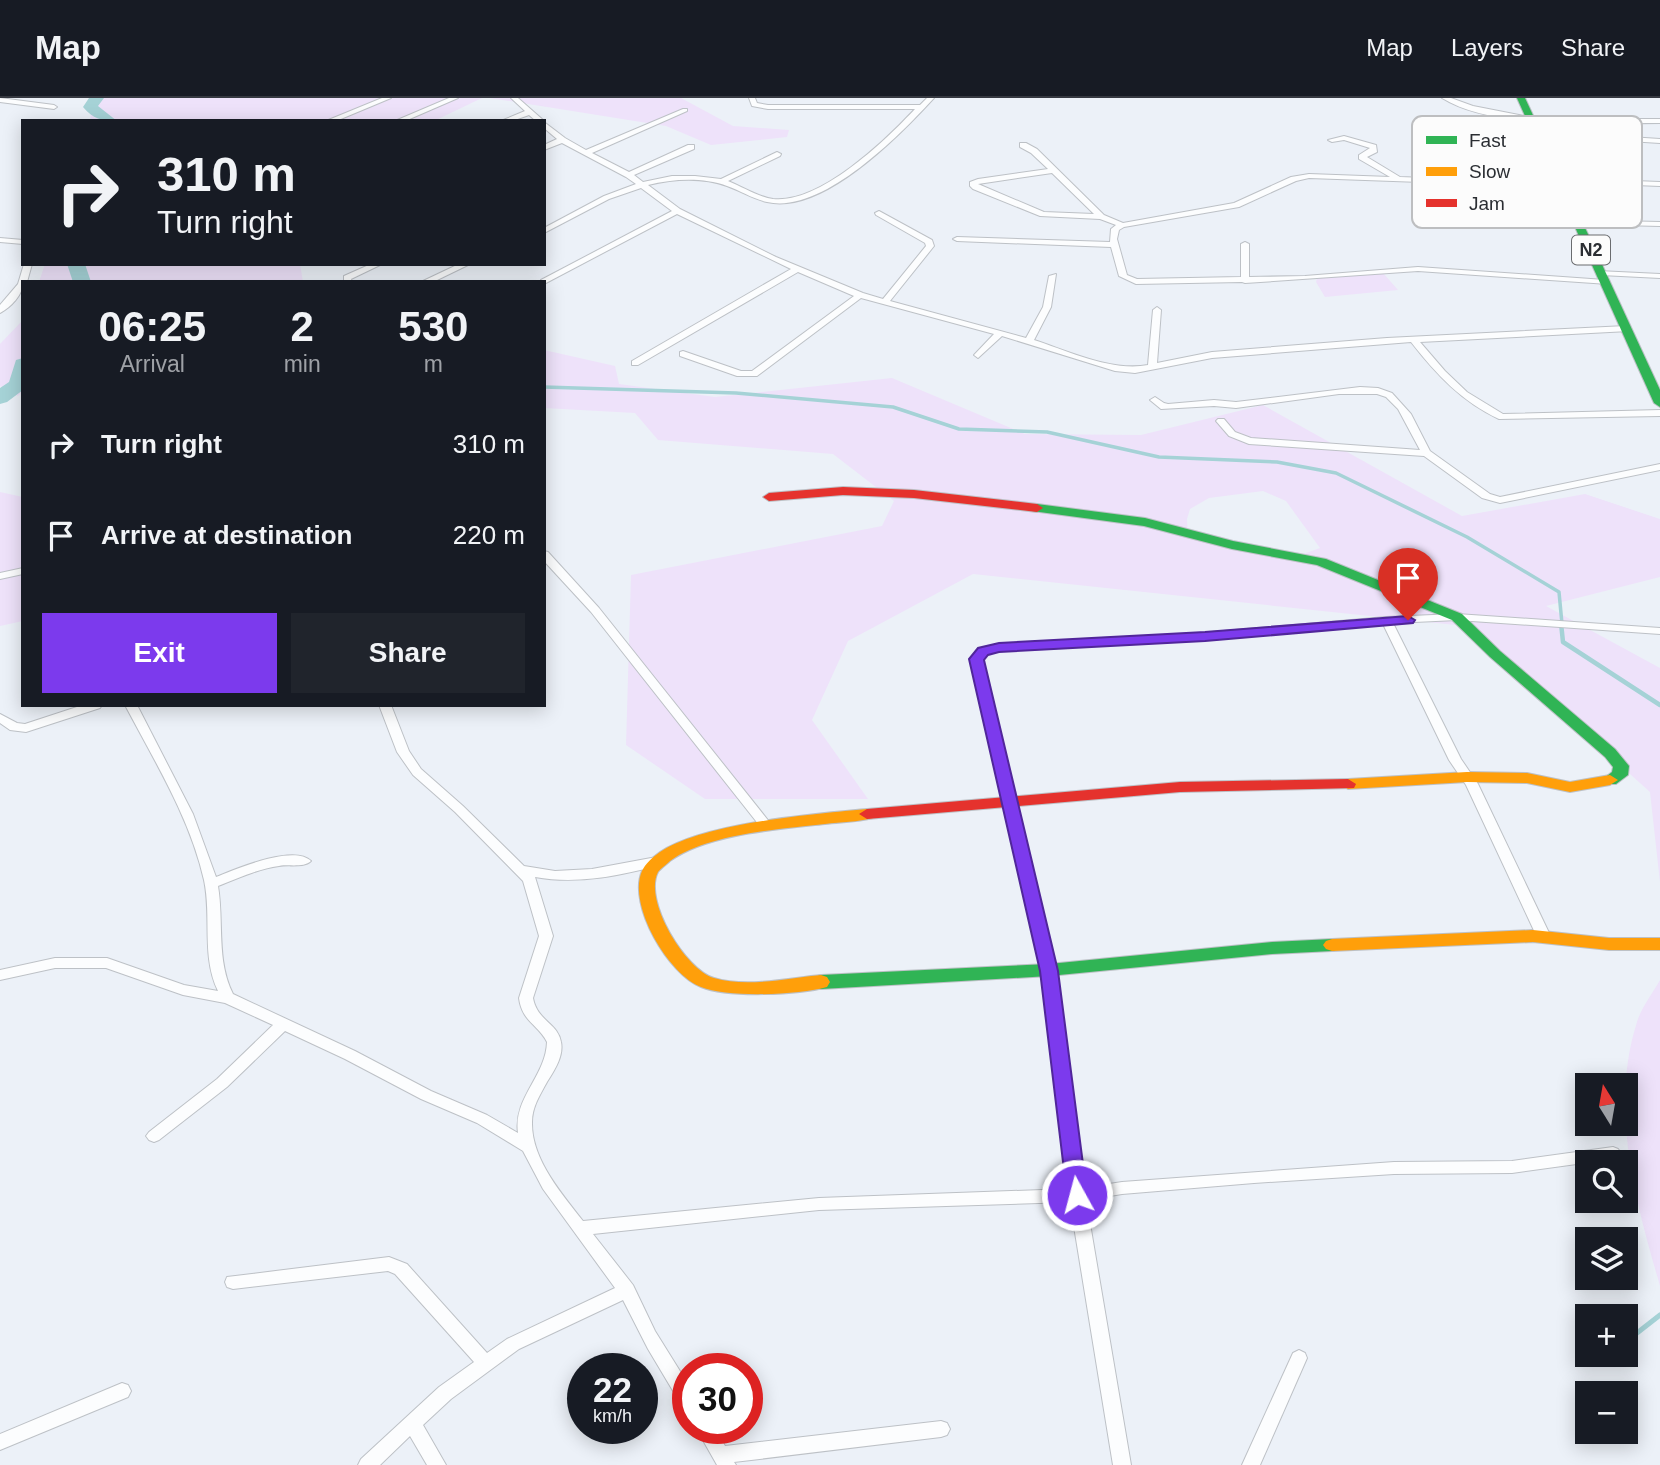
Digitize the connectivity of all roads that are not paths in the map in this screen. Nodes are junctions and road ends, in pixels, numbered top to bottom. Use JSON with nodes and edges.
{"nodes":[{"id":1,"x":388,"y":98,"type":"edge"},
{"id":2,"x":455,"y":98,"type":"edge"},
{"id":3,"x":514,"y":98,"type":"edge"},
{"id":4,"x":752,"y":98,"type":"edge"},
{"id":5,"x":931,"y":98,"type":"edge"},
{"id":6,"x":1445,"y":98,"type":"edge"},
{"id":7,"x":1521,"y":98,"type":"edge"},
{"id":8,"x":0,"y":100,"type":"edge"},
{"id":9,"x":54,"y":107,"type":"dead end"},
{"id":10,"x":921,"y":107,"type":"junction"},
{"id":11,"x":685,"y":110,"type":"dead end"},
{"id":12,"x":530,"y":112,"type":"junction"},
{"id":13,"x":1503,"y":116,"type":"edge"},
{"id":14,"x":1530,"y":116,"type":"edge"},
{"id":15,"x":334,"y":119,"type":"edge"},
{"id":16,"x":403,"y":119,"type":"edge"},
{"id":17,"x":510,"y":119,"type":"edge"},
{"id":18,"x":538,"y":119,"type":"edge"},
{"id":19,"x":1660,"y":121,"type":"edge"},
{"id":20,"x":1642,"y":122,"type":"edge"},
{"id":21,"x":546,"y":126,"type":"edge"},
{"id":22,"x":1642,"y":139,"type":"edge"},
{"id":23,"x":562,"y":140,"type":"junction"},
{"id":24,"x":1332,"y":140,"type":"dead end"},
{"id":25,"x":1660,"y":141,"type":"edge"},
{"id":26,"x":1023,"y":145,"type":"dead end"},
{"id":27,"x":546,"y":147,"type":"edge"},
{"id":28,"x":691,"y":147,"type":"dead end"},
{"id":29,"x":585,"y":153,"type":"junction"},
{"id":30,"x":777,"y":154,"type":"dead end"},
{"id":31,"x":1054,"y":170,"type":"junction"},
{"id":32,"x":629,"y":176,"type":"junction"},
{"id":33,"x":1399,"y":178,"type":"junction"},
{"id":34,"x":1412,"y":179,"type":"edge"},
{"id":35,"x":723,"y":181,"type":"junction"},
{"id":36,"x":639,"y":183,"type":"junction"},
{"id":37,"x":1642,"y":184,"type":"edge"},
{"id":38,"x":1660,"y":184,"type":"edge"},
{"id":39,"x":677,"y":211,"type":"junction"},
{"id":40,"x":878,"y":213,"type":"dead end"},
{"id":41,"x":1101,"y":217,"type":"junction"},
{"id":42,"x":1642,"y":224,"type":"edge"},
{"id":43,"x":1660,"y":224,"type":"edge"},
{"id":44,"x":1122,"y":226,"type":"junction"},
{"id":45,"x":1581,"y":228,"type":"edge"},
{"id":46,"x":546,"y":229,"type":"edge"},
{"id":47,"x":957,"y":239,"type":"dead end"},
{"id":48,"x":0,"y":240,"type":"edge"},
{"id":49,"x":21,"y":242,"type":"edge"},
{"id":50,"x":1245,"y":244,"type":"dead end"},
{"id":51,"x":1114,"y":245,"type":"junction"},
{"id":52,"x":374,"y":266,"type":"edge"},
{"id":53,"x":461,"y":266,"type":"edge"},
{"id":54,"x":798,"y":270,"type":"junction"},
{"id":55,"x":1053,"y":276,"type":"dead end"},
{"id":56,"x":1660,"y":276,"type":"edge"},
{"id":57,"x":1603,"y":277,"type":"junction"},
{"id":58,"x":348,"y":280,"type":"edge"},
{"id":59,"x":430,"y":280,"type":"edge"},
{"id":60,"x":546,"y":281,"type":"edge"},
{"id":61,"x":1245,"y":281,"type":"junction"},
{"id":62,"x":21,"y":285,"type":"edge"},
{"id":63,"x":860,"y":295,"type":"junction"},
{"id":64,"x":886,"y":301,"type":"junction"},
{"id":65,"x":0,"y":310,"type":"edge"},
{"id":66,"x":1157,"y":310,"type":"dead end"},
{"id":67,"x":1626,"y":329,"type":"junction"},
{"id":68,"x":1000,"y":333,"type":"junction"},
{"id":69,"x":1413,"y":339,"type":"junction"},
{"id":70,"x":1029,"y":341,"type":"junction"},
{"id":71,"x":683,"y":354,"type":"dead end"},
{"id":72,"x":978,"y":355,"type":"dead end"},
{"id":73,"x":635,"y":363,"type":"dead end"},
{"id":74,"x":1152,"y":367,"type":"junction"},
{"id":75,"x":1654,"y":380,"type":"edge"},
{"id":76,"x":1155,"y":400,"type":"dead end"},
{"id":77,"x":1660,"y":403,"type":"edge"},
{"id":78,"x":1660,"y":413,"type":"edge"},
{"id":79,"x":1221,"y":421,"type":"dead end"},
{"id":80,"x":1426,"y":453,"type":"junction"},
{"id":81,"x":1660,"y":467,"type":"edge"},
{"id":82,"x":769,"y":497,"type":"dead end"},
{"id":83,"x":546,"y":556,"type":"edge"},
{"id":84,"x":21,"y":571,"type":"edge"},
{"id":85,"x":0,"y":576,"type":"edge"},
{"id":86,"x":1457,"y":617,"type":"junction"},
{"id":87,"x":1386,"y":620,"type":"junction"},
{"id":88,"x":1660,"y":631,"type":"edge"},
{"id":89,"x":90,"y":707,"type":"edge"},
{"id":90,"x":132,"y":707,"type":"edge"},
{"id":91,"x":386,"y":707,"type":"edge"},
{"id":92,"x":0,"y":718,"type":"edge"},
{"id":93,"x":1467,"y":777,"type":"junction"},
{"id":94,"x":1012,"y":802,"type":"junction"},
{"id":95,"x":766,"y":827,"type":"junction"},
{"id":96,"x":662,"y":860,"type":"junction"},
{"id":97,"x":305,"y":861,"type":"dead end"},
{"id":98,"x":521,"y":869,"type":"junction"},
{"id":99,"x":212,"y":883,"type":"junction"},
{"id":100,"x":1544,"y":937,"type":"junction"},
{"id":101,"x":1660,"y":944,"type":"edge"},
{"id":102,"x":1049,"y":971,"type":"junction"},
{"id":103,"x":0,"y":975,"type":"edge"},
{"id":104,"x":228,"y":998,"type":"junction"},
{"id":105,"x":284,"y":1023,"type":"junction"},
{"id":106,"x":154,"y":1136,"type":"dead end"},
{"id":107,"x":528,"y":1147,"type":"junction"},
{"id":108,"x":1575,"y":1158,"type":"edge"},
{"id":109,"x":1077,"y":1195,"type":"junction"},
{"id":110,"x":582,"y":1228,"type":"junction"},
{"id":111,"x":233,"y":1282,"type":"dead end"},
{"id":112,"x":627,"y":1290,"type":"junction"},
{"id":113,"x":1299,"y":1358,"type":"dead end"},
{"id":114,"x":486,"y":1364,"type":"junction"},
{"id":115,"x":672,"y":1374,"type":"edge"},
{"id":116,"x":122,"y":1391,"type":"dead end"},
{"id":117,"x":412,"y":1423,"type":"junction"},
{"id":118,"x":941,"y":1429,"type":"dead end"},
{"id":119,"x":0,"y":1442,"type":"edge"},
{"id":120,"x":714,"y":1444,"type":"edge"},
{"id":121,"x":724,"y":1460,"type":"edge"},
{"id":122,"x":367,"y":1465,"type":"edge"},
{"id":123,"x":437,"y":1465,"type":"edge"},
{"id":124,"x":1122,"y":1465,"type":"edge"},
{"id":125,"x":1251,"y":1465,"type":"edge"}],
"edges":[{"from":1,"to":15,"type":"street"},
{"from":2,"to":16,"type":"street"},
{"from":3,"to":12,"type":"street"},
{"from":4,"to":10,"type":"street"},
{"from":5,"to":10,"type":"street"},
{"from":6,"to":13,"type":"street"},
{"from":7,"to":14,"type":"main road","number":"N2"},
{"from":8,"to":9,"type":"street"},
{"from":10,"to":35,"type":"street"},
{"from":11,"to":29,"type":"street"},
{"from":12,"to":17,"type":"street"},
{"from":12,"to":18,"type":"street"},
{"from":19,"to":20,"type":"street"},
{"from":21,"to":23,"type":"street"},
{"from":22,"to":25,"type":"street"},
{"from":23,"to":27,"type":"street"},
{"from":23,"to":29,"type":"street"},
{"from":24,"to":33,"type":"street"},
{"from":26,"to":31,"type":"street"},
{"from":28,"to":32,"type":"street"},
{"from":29,"to":32,"type":"street"},
{"from":30,"to":35,"type":"street"},
{"from":31,"to":41,"type":"street"},
{"from":31,"to":41,"type":"street"},
{"from":32,"to":36,"type":"street"},
{"from":33,"to":34,"type":"street"},
{"from":33,"to":44,"type":"street"},
{"from":35,"to":36,"type":"street"},
{"from":36,"to":39,"type":"street"},
{"from":36,"to":46,"type":"street"},
{"from":37,"to":38,"type":"street"},
{"from":39,"to":54,"type":"street"},
{"from":39,"to":60,"type":"street"},
{"from":40,"to":64,"type":"street"},
{"from":41,"to":44,"type":"street"},
{"from":42,"to":43,"type":"street"},
{"from":44,"to":51,"type":"street"},
{"from":45,"to":57,"type":"main road","number":"N2"},
{"from":47,"to":51,"type":"street"},
{"from":48,"to":49,"type":"street"},
{"from":50,"to":61,"type":"street"},
{"from":51,"to":61,"type":"street"},
{"from":52,"to":58,"type":"street"},
{"from":53,"to":59,"type":"street"},
{"from":54,"to":63,"type":"street"},
{"from":54,"to":73,"type":"street"},
{"from":55,"to":70,"type":"street"},
{"from":56,"to":57,"type":"street"},
{"from":57,"to":61,"type":"street"},
{"from":57,"to":67,"type":"main road","number":"N2"},
{"from":62,"to":65,"type":"street"},
{"from":63,"to":64,"type":"street"},
{"from":63,"to":71,"type":"street"},
{"from":64,"to":68,"type":"street"},
{"from":66,"to":74,"type":"street"},
{"from":67,"to":69,"type":"street"},
{"from":67,"to":75,"type":"main road","number":"N2"},
{"from":68,"to":70,"type":"street"},
{"from":68,"to":72,"type":"street"},
{"from":69,"to":74,"type":"street"},
{"from":69,"to":78,"type":"street"},
{"from":70,"to":74,"type":"street"},
{"from":75,"to":77,"type":"main road","number":"N2"},
{"from":76,"to":80,"type":"street"},
{"from":79,"to":80,"type":"street"},
{"from":80,"to":81,"type":"street"},
{"from":82,"to":86,"type":"main road"},
{"from":83,"to":95,"type":"street"},
{"from":84,"to":85,"type":"street"},
{"from":86,"to":87,"type":"street"},
{"from":86,"to":88,"type":"street"},
{"from":86,"to":93,"type":"main road"},
{"from":87,"to":93,"type":"street"},
{"from":87,"to":94,"type":"street"},
{"from":89,"to":92,"type":"street"},
{"from":90,"to":99,"type":"street"},
{"from":91,"to":98,"type":"street"},
{"from":93,"to":94,"type":"main road"},
{"from":93,"to":100,"type":"street"},
{"from":94,"to":95,"type":"main road"},
{"from":94,"to":102,"type":"street"},
{"from":95,"to":96,"type":"main road"},
{"from":96,"to":98,"type":"street"},
{"from":96,"to":102,"type":"main road"},
{"from":97,"to":99,"type":"street"},
{"from":98,"to":107,"type":"street"},
{"from":99,"to":104,"type":"street"},
{"from":100,"to":101,"type":"main road"},
{"from":100,"to":102,"type":"main road"},
{"from":102,"to":109,"type":"street"},
{"from":103,"to":104,"type":"street"},
{"from":104,"to":105,"type":"street"},
{"from":105,"to":106,"type":"street"},
{"from":105,"to":107,"type":"street"},
{"from":107,"to":110,"type":"street"},
{"from":108,"to":109,"type":"street"},
{"from":109,"to":110,"type":"street"},
{"from":109,"to":124,"type":"street"},
{"from":110,"to":112,"type":"street"},
{"from":111,"to":114,"type":"street"},
{"from":112,"to":114,"type":"street"},
{"from":112,"to":115,"type":"street"},
{"from":113,"to":125,"type":"street"},
{"from":114,"to":117,"type":"street"},
{"from":116,"to":119,"type":"street"},
{"from":117,"to":122,"type":"street"},
{"from":117,"to":123,"type":"street"},
{"from":118,"to":121,"type":"street"},
{"from":120,"to":121,"type":"street"}]}
